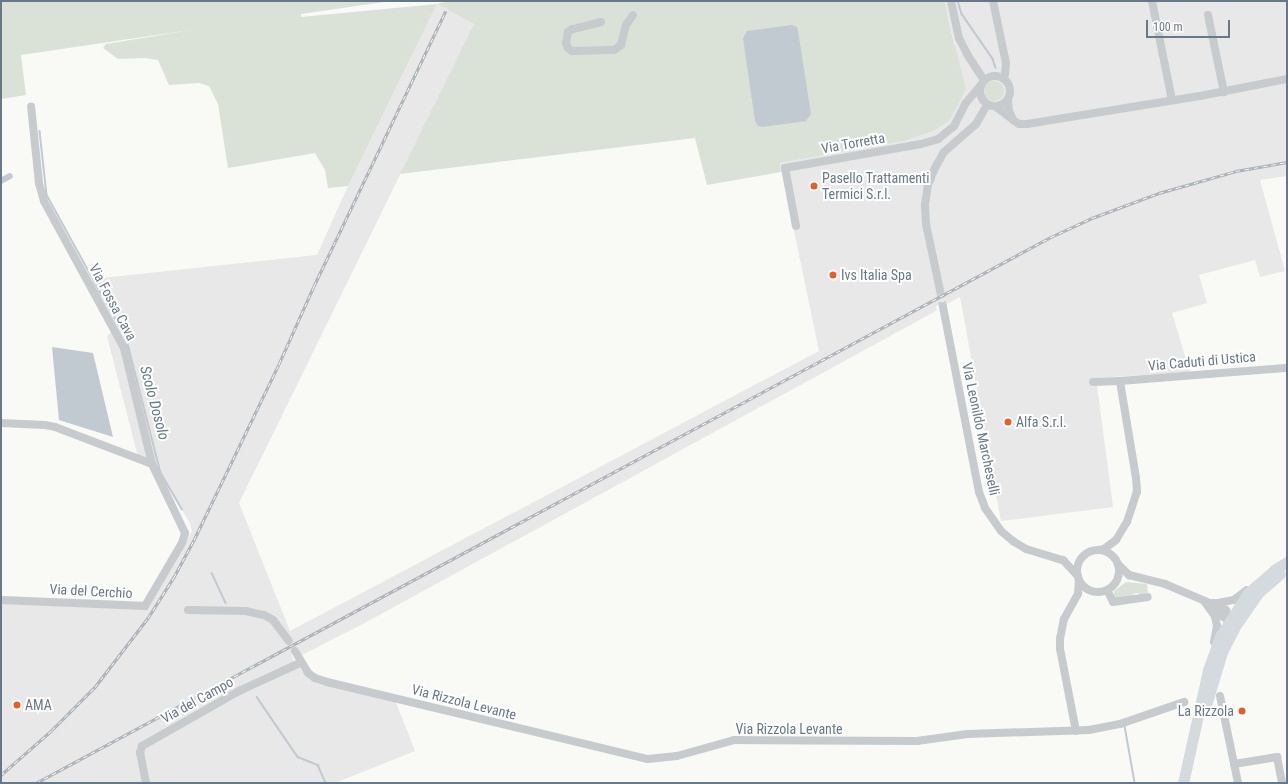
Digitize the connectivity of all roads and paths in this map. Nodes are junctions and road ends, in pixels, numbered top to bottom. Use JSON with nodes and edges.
{"nodes":[{"id":1,"x":951,"y":1,"type":"edge"},
{"id":2,"x":993,"y":1,"type":"edge"},
{"id":3,"x":1152,"y":1,"type":"edge"},
{"id":4,"x":633,"y":15,"type":"dead end"},
{"id":5,"x":1208,"y":15,"type":"dead end"},
{"id":6,"x":601,"y":22,"type":"dead end"},
{"id":7,"x":1002,"y":78,"type":"junction"},
{"id":8,"x":1287,"y":79,"type":"edge"},
{"id":9,"x":982,"y":83,"type":"junction"},
{"id":10,"x":1224,"y":92,"type":"junction"},
{"id":11,"x":1008,"y":100,"type":"junction"},
{"id":12,"x":1172,"y":100,"type":"junction"},
{"id":13,"x":966,"y":104,"type":"junction"},
{"id":14,"x":988,"y":104,"type":"junction"},
{"id":15,"x":31,"y":106,"type":"dead end"},
{"id":16,"x":1013,"y":120,"type":"junction"},
{"id":17,"x":796,"y":226,"type":"dead end"},
{"id":18,"x":940,"y":290,"type":"tunnel mouth"},
{"id":19,"x":943,"y":307,"type":"tunnel mouth"},
{"id":20,"x":1287,"y":368,"type":"edge"},
{"id":21,"x":1120,"y":381,"type":"junction"},
{"id":22,"x":1093,"y":382,"type":"dead end"},
{"id":23,"x":1,"y":423,"type":"edge"},
{"id":24,"x":152,"y":464,"type":"junction"},
{"id":25,"x":185,"y":533,"type":"joint"},
{"id":26,"x":1116,"y":540,"type":"junction"},
{"id":27,"x":1099,"y":550,"type":"junction"},
{"id":28,"x":1086,"y":554,"type":"junction"},
{"id":29,"x":1062,"y":560,"type":"junction"},
{"id":30,"x":1117,"y":561,"type":"junction"},
{"id":31,"x":1287,"y":561,"type":"edge"},
{"id":32,"x":1287,"y":570,"type":"edge"},
{"id":33,"x":1079,"y":578,"type":"junction"},
{"id":34,"x":1137,"y":578,"type":"junction"},
{"id":35,"x":1114,"y":585,"type":"junction"},
{"id":36,"x":1107,"y":590,"type":"junction"},
{"id":37,"x":1092,"y":591,"type":"junction"},
{"id":38,"x":1148,"y":596,"type":"dead end"},
{"id":39,"x":1075,"y":599,"type":"junction"},
{"id":40,"x":1,"y":600,"type":"edge"},
{"id":41,"x":1208,"y":604,"type":"junction"},
{"id":42,"x":188,"y":610,"type":"dead end"},
{"id":43,"x":1233,"y":621,"type":"junction"},
{"id":44,"x":289,"y":641,"type":"dead end"},
{"id":45,"x":294,"y":651,"type":"dead end"},
{"id":46,"x":300,"y":663,"type":"junction"},
{"id":47,"x":1205,"y":681,"type":"junction"},
{"id":48,"x":1220,"y":696,"type":"dead end"},
{"id":49,"x":1184,"y":702,"type":"dead end"},
{"id":50,"x":1076,"y":730,"type":"junction"},
{"id":51,"x":1188,"y":764,"type":"junction"},
{"id":52,"x":1234,"y":764,"type":"junction"},
{"id":53,"x":146,"y":783,"type":"edge"},
{"id":54,"x":1183,"y":783,"type":"edge"},
{"id":55,"x":1238,"y":783,"type":"edge"},
{"id":56,"x":1282,"y":783,"type":"edge"}],
"edges":[{"from":1,"to":9,"type":"street"},
{"from":2,"to":7,"type":"street"},
{"from":3,"to":12,"type":"street"},
{"from":4,"to":6,"type":"street"},
{"from":5,"to":10,"type":"street"},
{"from":7,"to":9,"type":"street"},
{"from":7,"to":11,"type":"street"},
{"from":8,"to":10,"type":"street"},
{"from":9,"to":13,"type":"street","name":"Via Torretta"},
{"from":9,"to":14,"type":"street"},
{"from":10,"to":12,"type":"street"},
{"from":11,"to":14,"type":"street"},
{"from":11,"to":16,"type":"street"},
{"from":12,"to":16,"type":"street"},
{"from":13,"to":14,"type":"street"},
{"from":13,"to":17,"type":"street","name":"Via Torretta"},
{"from":14,"to":16,"type":"street"},
{"from":14,"to":18,"type":"street"},
{"from":15,"to":24,"type":"street","name":"Via Fossa Cava"},
{"from":19,"to":29,"type":"street","name":"Via Leonildo Marcheselli"},
{"from":20,"to":21,"type":"street","name":"Via Caduti di Ustica"},
{"from":21,"to":22,"type":"street","name":"Via Caduti di Ustica"},
{"from":21,"to":26,"type":"street"},
{"from":23,"to":24,"type":"street"},
{"from":24,"to":25,"type":"street","name":"Via Fossa Cava"},
{"from":25,"to":40,"type":"street","name":"Via del Cerchio"},
{"from":26,"to":27,"type":"street"},
{"from":26,"to":30,"type":"street"},
{"from":27,"to":28,"type":"street"},
{"from":27,"to":30,"type":"street"},
{"from":28,"to":29,"type":"street","name":"Via Leonildo Marcheselli"},
{"from":28,"to":33,"type":"street"},
{"from":29,"to":33,"type":"street","name":"Via Leonildo Marcheselli"},
{"from":30,"to":34,"type":"street"},
{"from":30,"to":35,"type":"street"},
{"from":31,"to":41,"type":"street"},
{"from":31,"to":43,"type":"main road"},
{"from":32,"to":43,"type":"main road"},
{"from":33,"to":37,"type":"street"},
{"from":33,"to":39,"type":"street"},
{"from":34,"to":35,"type":"street"},
{"from":34,"to":41,"type":"street"},
{"from":35,"to":36,"type":"street"},
{"from":36,"to":37,"type":"street"},
{"from":36,"to":38,"type":"street"},
{"from":37,"to":39,"type":"street"},
{"from":39,"to":50,"type":"street"},
{"from":41,"to":43,"type":"street"},
{"from":41,"to":47,"type":"street"},
{"from":42,"to":44,"type":"street"},
{"from":43,"to":47,"type":"main road"},
{"from":43,"to":51,"type":"main road"},
{"from":45,"to":46,"type":"street","name":"Via Rizzola Levante"},
{"from":46,"to":50,"type":"street","name":"Via Rizzola Levante"},
{"from":46,"to":53,"type":"street","name":"Via del Campo"},
{"from":47,"to":51,"type":"main road"},
{"from":48,"to":52,"type":"street"},
{"from":49,"to":50,"type":"street","name":"Via Rizzola Levante"},
{"from":51,"to":54,"type":"main road"},
{"from":52,"to":55,"type":"street"},
{"from":52,"to":56,"type":"street"}]}
